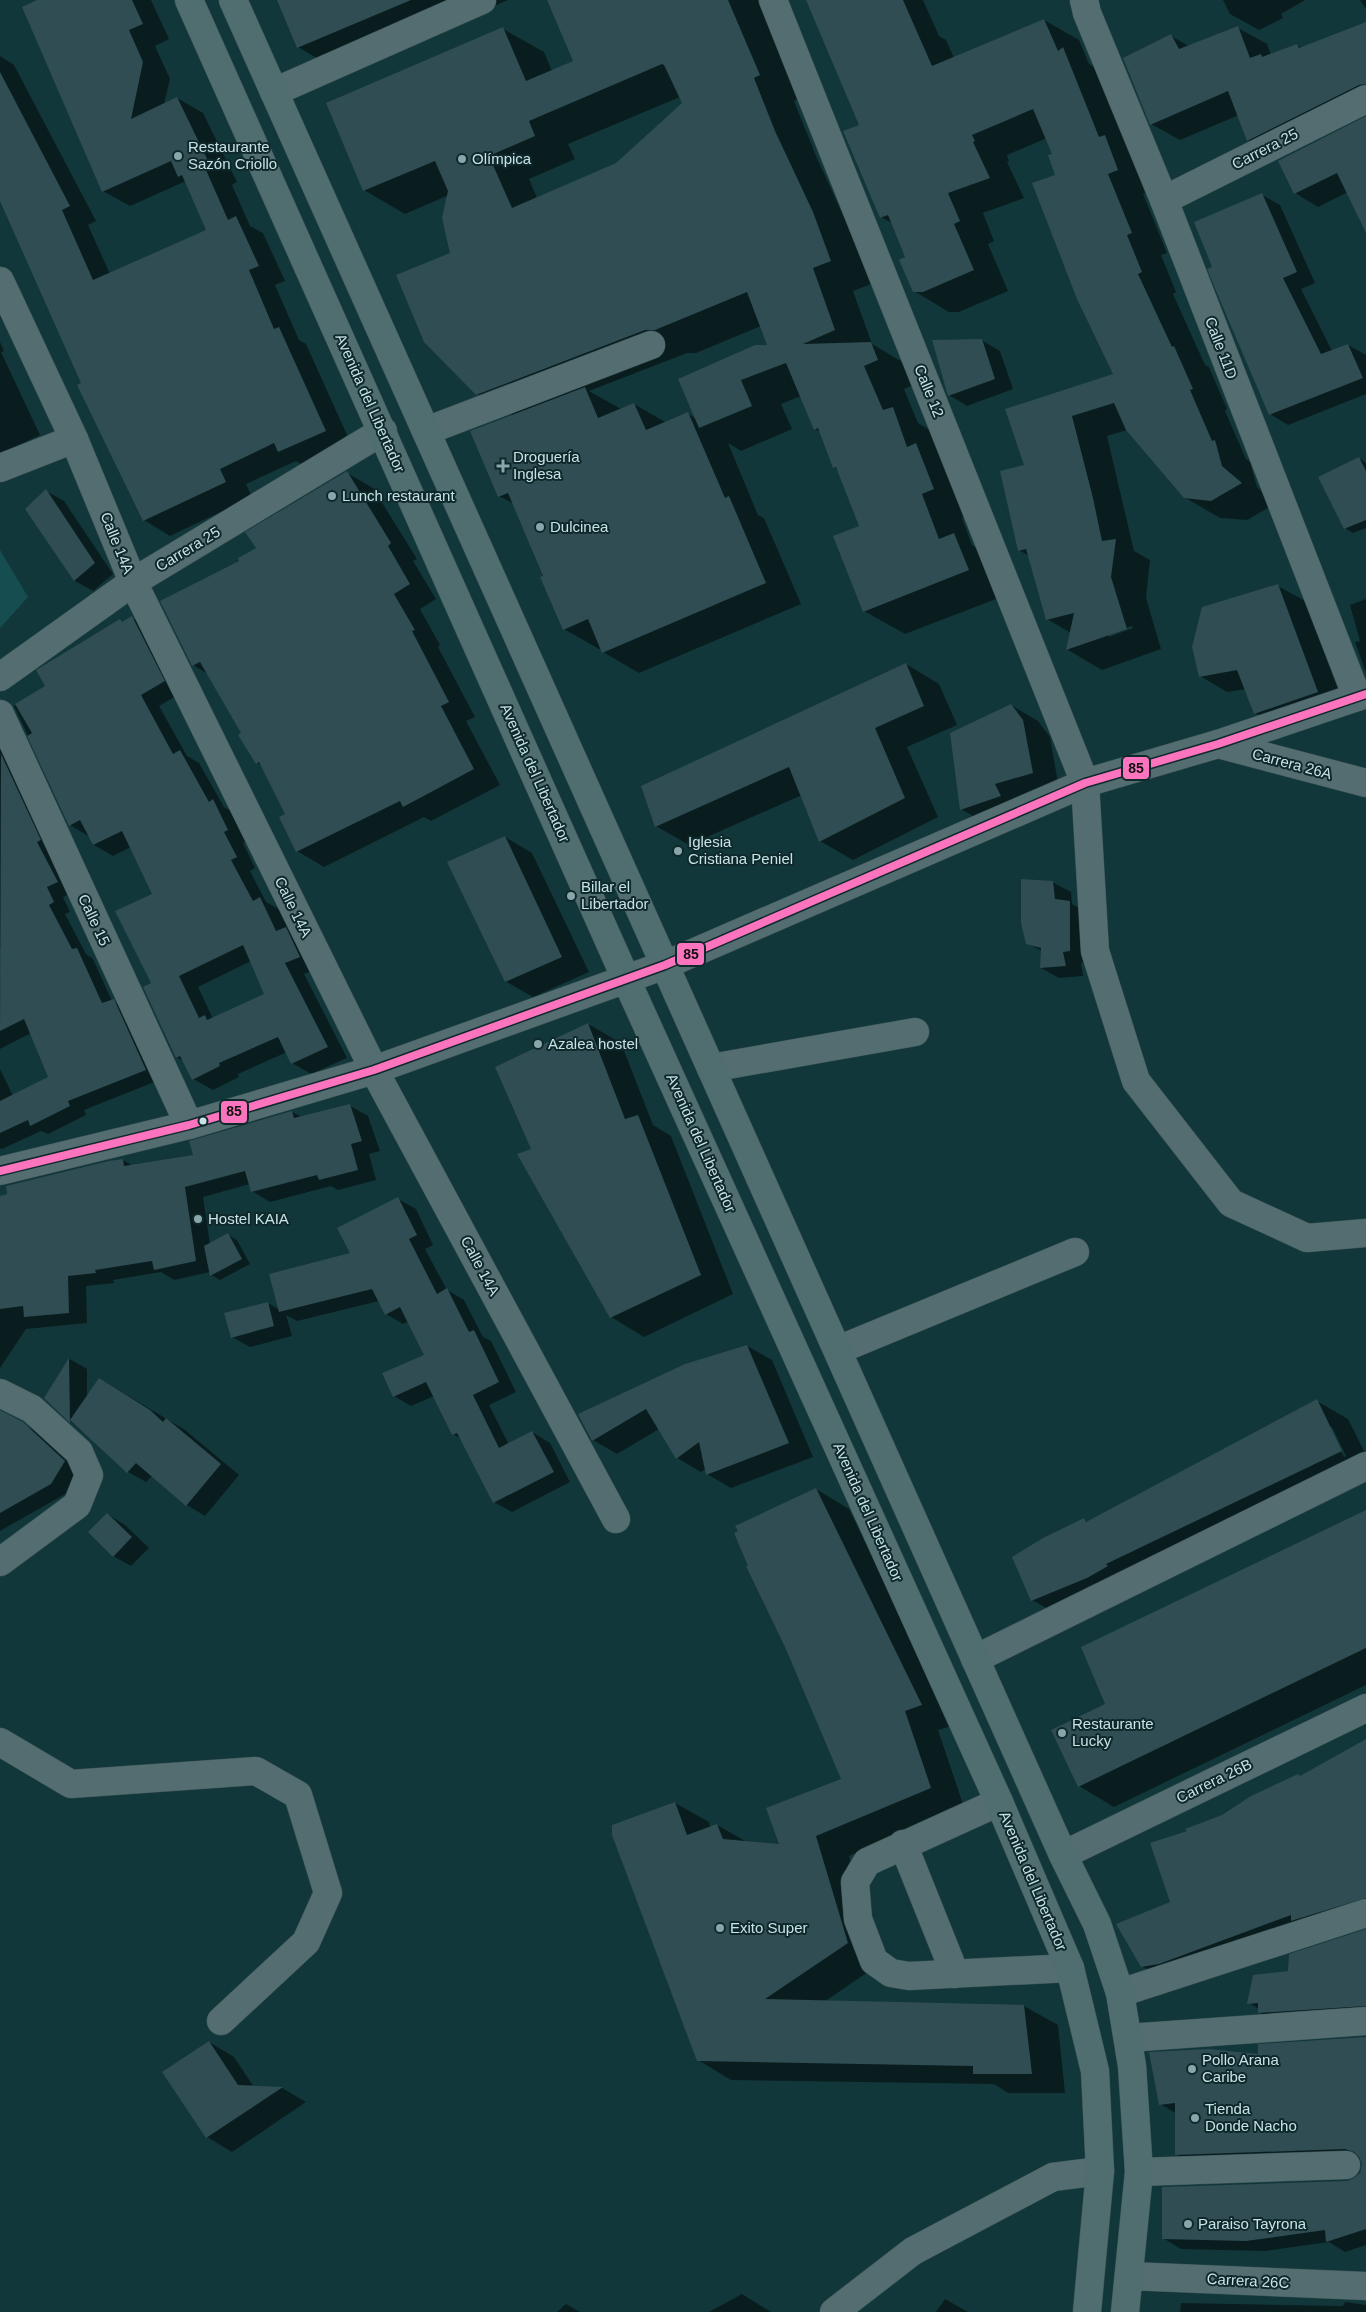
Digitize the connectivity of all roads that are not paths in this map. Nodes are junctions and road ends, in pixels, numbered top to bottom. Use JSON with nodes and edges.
{"nodes":[{"id":1,"x":189,"y":0,"type":"edge"},
{"id":2,"x":233,"y":0,"type":"edge"},
{"id":3,"x":482,"y":0,"type":"edge"},
{"id":4,"x":772,"y":0,"type":"edge"},
{"id":5,"x":1094,"y":4,"type":"edge"},
{"id":6,"x":274,"y":92,"type":"junction"},
{"id":7,"x":1366,"y":99,"type":"edge"},
{"id":8,"x":1164,"y":200,"type":"junction"},
{"id":9,"x":0,"y":280,"type":"edge"},
{"id":10,"x":651,"y":345,"type":"dead end"},
{"id":11,"x":383,"y":431,"type":"junction"},
{"id":12,"x":426,"y":431,"type":"junction"},
{"id":13,"x":74,"y":439,"type":"junction"},
{"id":14,"x":0,"y":468,"type":"edge"},
{"id":15,"x":133,"y":582,"type":"junction"},
{"id":16,"x":0,"y":677,"type":"edge"},
{"id":17,"x":1361,"y":696,"type":"edge"},
{"id":18,"x":0,"y":714,"type":"edge"},
{"id":19,"x":1218,"y":744,"type":"junction"},
{"id":20,"x":1085,"y":783,"type":"junction"},
{"id":21,"x":1366,"y":783,"type":"edge"},
{"id":22,"x":665,"y":965,"type":"junction"},
{"id":23,"x":626,"y":978,"type":"junction"},
{"id":24,"x":915,"y":1032,"type":"dead end"},
{"id":25,"x":711,"y":1068,"type":"junction"},
{"id":26,"x":374,"y":1070,"type":"junction"},
{"id":27,"x":189,"y":1125,"type":"junction"},
{"id":28,"x":0,"y":1171,"type":"edge"},
{"id":29,"x":1366,"y":1233,"type":"edge"},
{"id":30,"x":1075,"y":1252,"type":"dead end"},
{"id":31,"x":838,"y":1350,"type":"junction"},
{"id":32,"x":0,"y":1393,"type":"edge"},
{"id":33,"x":1366,"y":1466,"type":"edge"},
{"id":34,"x":616,"y":1519,"type":"dead end"},
{"id":35,"x":0,"y":1562,"type":"edge"},
{"id":36,"x":975,"y":1659,"type":"junction"},
{"id":37,"x":1366,"y":1708,"type":"edge"},
{"id":38,"x":0,"y":1742,"type":"edge"},
{"id":39,"x":999,"y":1802,"type":"junction"},
{"id":40,"x":903,"y":1844,"type":"junction"},
{"id":41,"x":1063,"y":1855,"type":"junction"},
{"id":42,"x":1366,"y":1913,"type":"edge"},
{"id":43,"x":1070,"y":1968,"type":"junction"},
{"id":44,"x":954,"y":1974,"type":"junction"},
{"id":45,"x":1120,"y":1993,"type":"junction"},
{"id":46,"x":1366,"y":2020,"type":"edge"},
{"id":47,"x":221,"y":2021,"type":"dead end"},
{"id":48,"x":1128,"y":2038,"type":"junction"},
{"id":49,"x":1346,"y":2165,"type":"dead end"},
{"id":50,"x":1100,"y":2171,"type":"junction"},
{"id":51,"x":1139,"y":2172,"type":"junction"},
{"id":52,"x":1129,"y":2276,"type":"junction"},
{"id":53,"x":1366,"y":2286,"type":"edge"},
{"id":54,"x":834,"y":2312,"type":"edge"},
{"id":55,"x":1087,"y":2312,"type":"edge"},
{"id":56,"x":1125,"y":2312,"type":"edge"}],
"edges":[{"from":1,"to":11,"type":"main road","name":"Avenida del Libertador"},
{"from":2,"to":6,"type":"main road"},
{"from":3,"to":6,"type":"street"},
{"from":4,"to":20,"type":"street","name":"Calle 12"},
{"from":5,"to":8,"type":"street","name":"Calle 11D"},
{"from":6,"to":12,"type":"main road"},
{"from":7,"to":8,"type":"street","name":"Carrera 25"},
{"from":8,"to":17,"type":"street","name":"Calle 11D"},
{"from":9,"to":13,"type":"street","name":"Calle 14A"},
{"from":10,"to":12,"type":"street"},
{"from":11,"to":15,"type":"street","name":"Carrera 25"},
{"from":11,"to":23,"type":"main road","name":"Avenida del Libertador"},
{"from":12,"to":22,"type":"main road"},
{"from":13,"to":14,"type":"street"},
{"from":13,"to":15,"type":"street","name":"Calle 14A"},
{"from":15,"to":16,"type":"street","name":"Carrera 25"},
{"from":15,"to":26,"type":"street","name":"Calle 14A"},
{"from":17,"to":19,"type":"street"},
{"from":18,"to":27,"type":"street","name":"Calle 15"},
{"from":19,"to":20,"type":"street"},
{"from":19,"to":21,"type":"street","name":"Carrera 26A"},
{"from":20,"to":22,"type":"street"},
{"from":20,"to":29,"type":"street","name":"Calle 12"},
{"from":22,"to":23,"type":"street"},
{"from":22,"to":25,"type":"main road"},
{"from":23,"to":26,"type":"street"},
{"from":23,"to":39,"type":"main road","name":"Avenida del Libertador"},
{"from":24,"to":25,"type":"street"},
{"from":25,"to":31,"type":"main road"},
{"from":26,"to":27,"type":"street"},
{"from":26,"to":34,"type":"street","name":"Calle 14A"},
{"from":27,"to":28,"type":"street"},
{"from":30,"to":31,"type":"street"},
{"from":31,"to":36,"type":"main road"},
{"from":32,"to":35,"type":"street"},
{"from":33,"to":36,"type":"street"},
{"from":36,"to":41,"type":"main road"},
{"from":37,"to":41,"type":"street","name":"Carrera 26B"},
{"from":38,"to":47,"type":"street"},
{"from":39,"to":40,"type":"street"},
{"from":39,"to":43,"type":"main road","name":"Avenida del Libertador"},
{"from":40,"to":44,"type":"street"},
{"from":40,"to":44,"type":"street"},
{"from":41,"to":45,"type":"main road"},
{"from":42,"to":45,"type":"street"},
{"from":43,"to":44,"type":"street"},
{"from":43,"to":50,"type":"main road","name":"Avenida del Libertador"},
{"from":45,"to":48,"type":"main road"},
{"from":46,"to":48,"type":"street"},
{"from":48,"to":51,"type":"main road"},
{"from":49,"to":51,"type":"street"},
{"from":50,"to":54,"type":"street"},
{"from":50,"to":55,"type":"main road","name":"Avenida del Libertador"},
{"from":51,"to":52,"type":"main road"},
{"from":52,"to":53,"type":"street","name":"Carrera 26C"},
{"from":52,"to":56,"type":"main road"}]}
